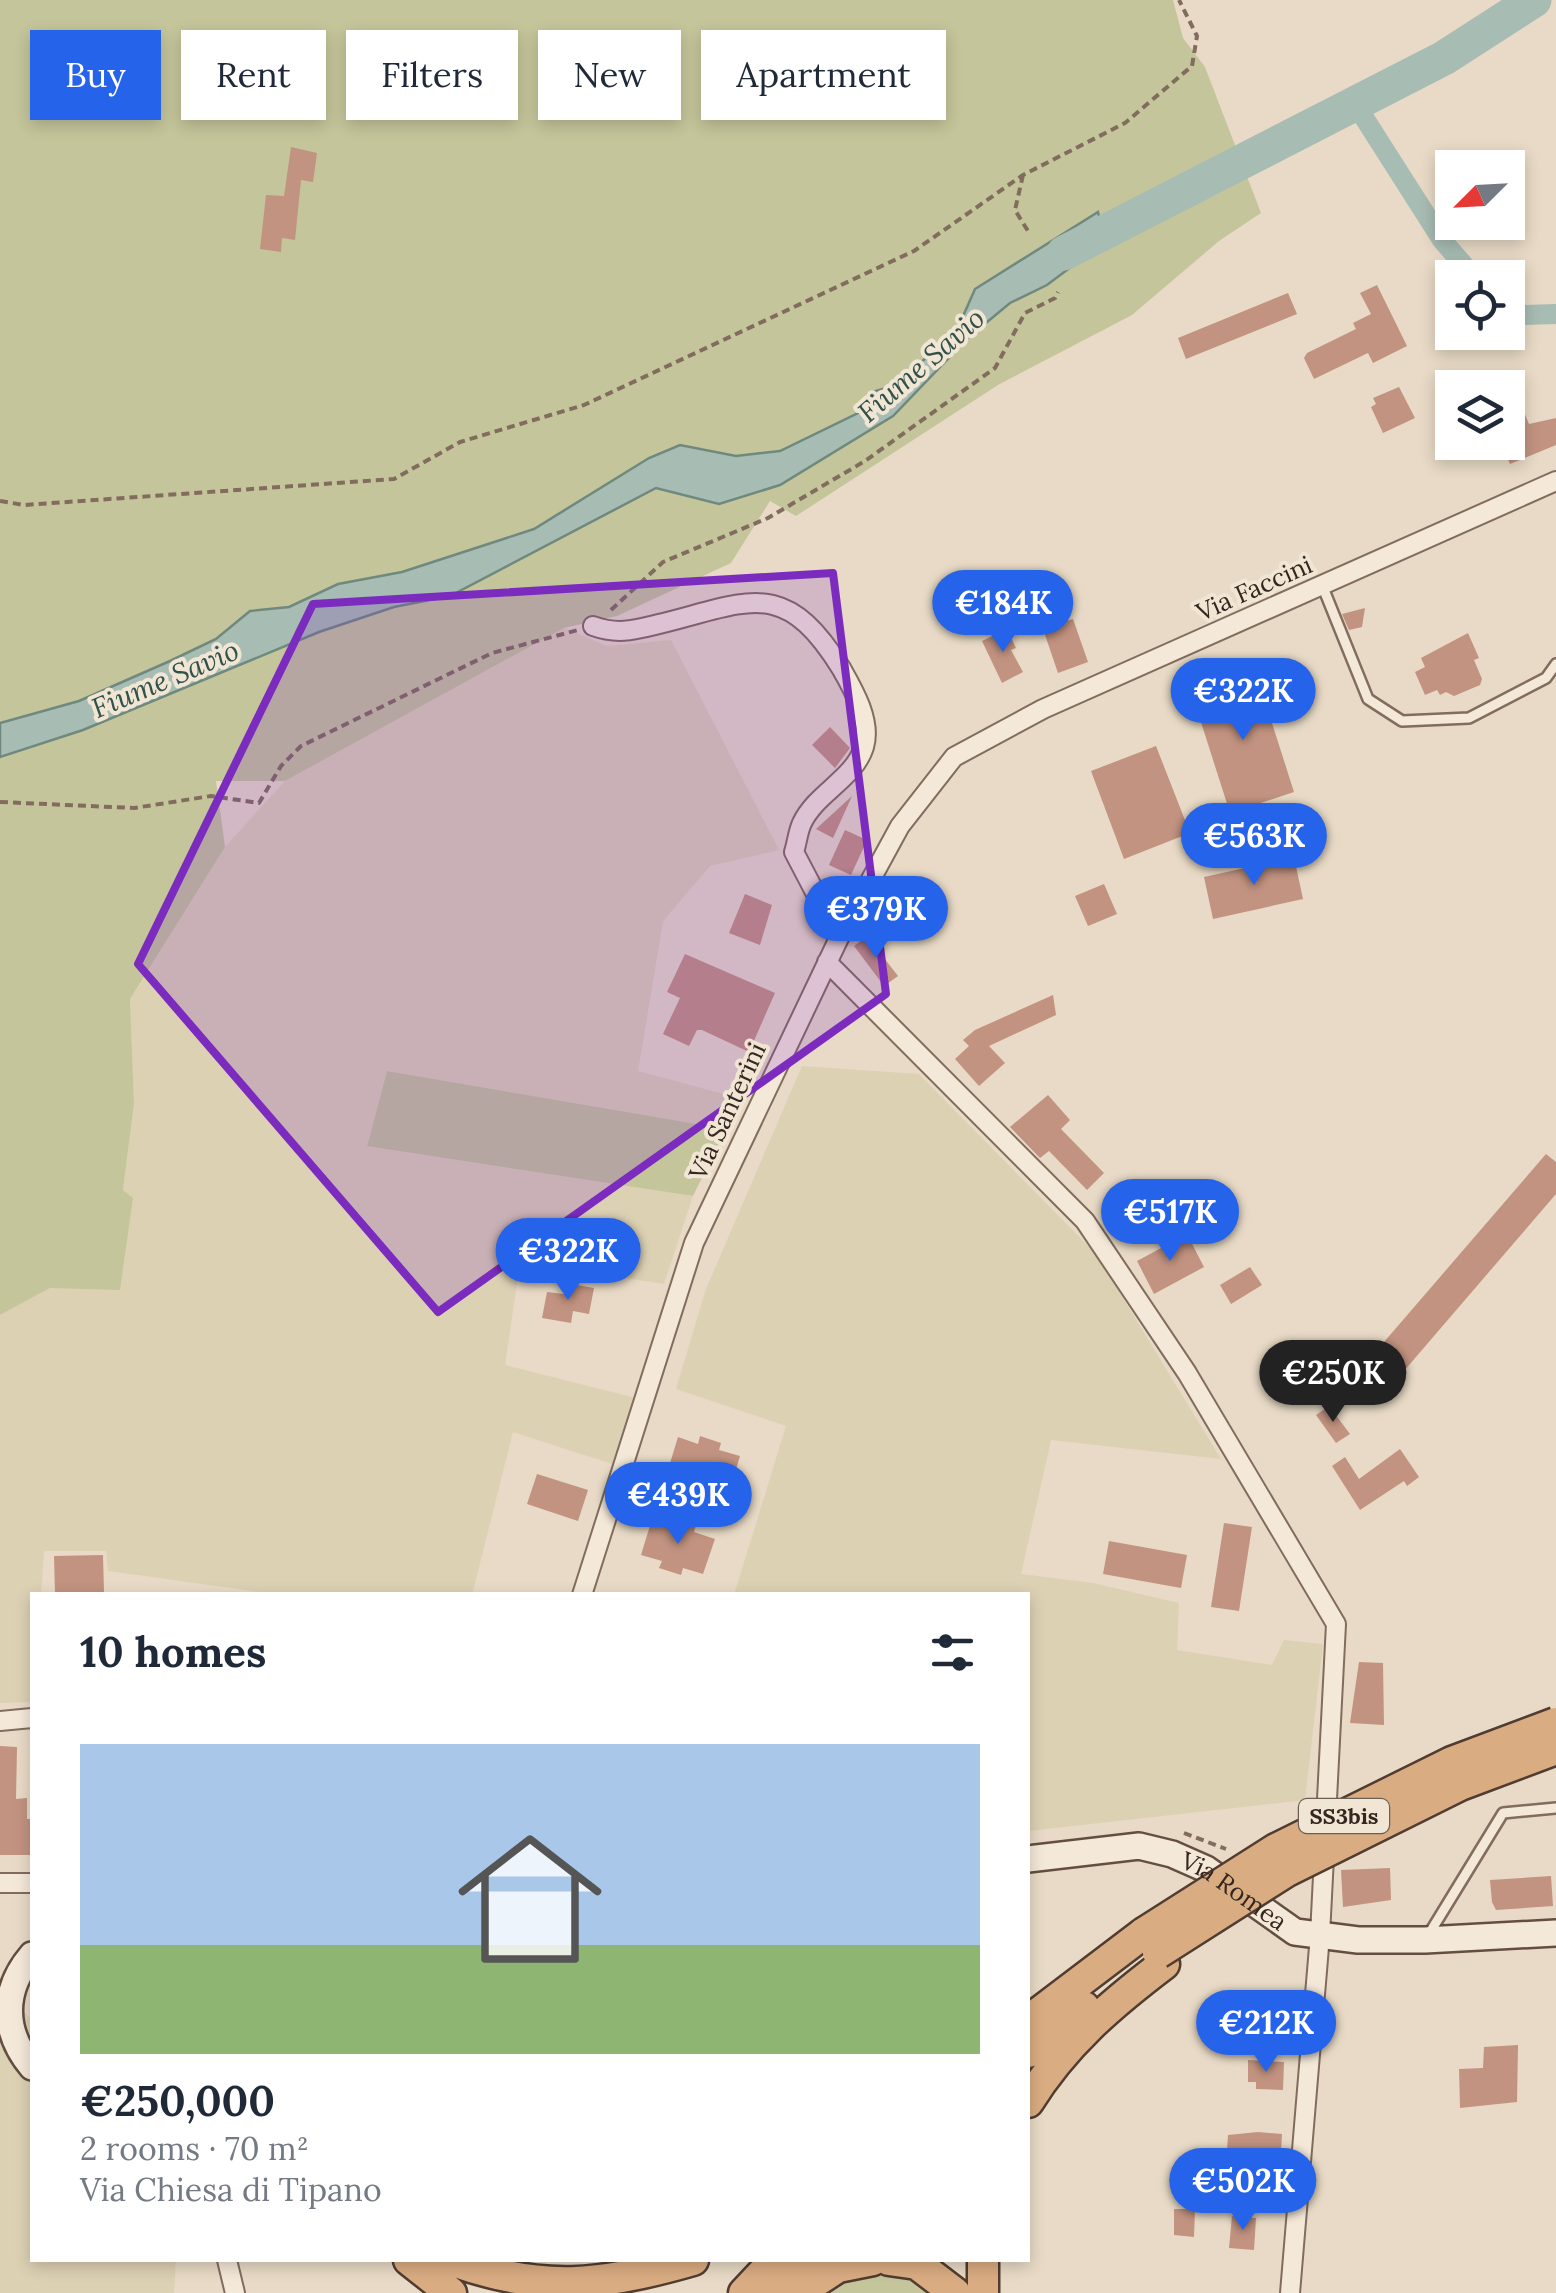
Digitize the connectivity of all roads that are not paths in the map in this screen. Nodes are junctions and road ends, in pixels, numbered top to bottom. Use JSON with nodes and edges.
{"nodes":[{"id":1,"x":1556,"y":482,"type":"edge"},
{"id":2,"x":1322,"y":585,"type":"junction"},
{"id":3,"x":593,"y":626,"type":"road end"},
{"id":4,"x":1556,"y":664,"type":"edge"},
{"id":5,"x":838,"y":938,"type":"junction"},
{"id":6,"x":827,"y":962,"type":"junction"},
{"id":7,"x":583,"y":1592,"type":"edge"},
{"id":8,"x":30,"y":1718,"type":"edge"},
{"id":9,"x":0,"y":1721,"type":"edge"},
{"id":10,"x":1556,"y":1723,"type":"edge"},
{"id":11,"x":1556,"y":1748,"type":"edge"},
{"id":12,"x":1556,"y":1808,"type":"edge"},
{"id":13,"x":1030,"y":1859,"type":"edge"},
{"id":14,"x":1281,"y":1860,"type":"junction"},
{"id":15,"x":0,"y":1883,"type":"edge"},
{"id":16,"x":30,"y":1883,"type":"edge"},
{"id":17,"x":1556,"y":1933,"type":"edge"},
{"id":18,"x":1320,"y":1935,"type":"junction"},
{"id":19,"x":1425,"y":1940,"type":"junction"},
{"id":20,"x":1151,"y":1943,"type":"junction"},
{"id":21,"x":30,"y":1954,"type":"edge"},
{"id":22,"x":30,"y":1956,"type":"edge"},
{"id":23,"x":0,"y":1958,"type":"edge"},
{"id":24,"x":1030,"y":2001,"type":"edge"},
{"id":25,"x":4,"y":2013,"type":"edge"},
{"id":26,"x":1030,"y":2020,"type":"edge"},
{"id":27,"x":1030,"y":2050,"type":"edge"},
{"id":28,"x":30,"y":2063,"type":"edge"},
{"id":29,"x":1030,"y":2099,"type":"edge"},
{"id":30,"x":227,"y":2262,"type":"edge"},
{"id":31,"x":394,"y":2262,"type":"edge"},
{"id":32,"x":411,"y":2262,"type":"edge"},
{"id":33,"x":455,"y":2262,"type":"edge"},
{"id":34,"x":686,"y":2262,"type":"edge"},
{"id":35,"x":772,"y":2262,"type":"edge"},
{"id":36,"x":805,"y":2262,"type":"edge"},
{"id":37,"x":863,"y":2262,"type":"edge"},
{"id":38,"x":903,"y":2262,"type":"edge"},
{"id":39,"x":984,"y":2262,"type":"edge"},
{"id":40,"x":235,"y":2293,"type":"edge"},
{"id":41,"x":419,"y":2293,"type":"edge"},
{"id":42,"x":452,"y":2293,"type":"edge"},
{"id":43,"x":744,"y":2293,"type":"edge"},
{"id":44,"x":776,"y":2293,"type":"edge"},
{"id":45,"x":798,"y":2293,"type":"edge"},
{"id":46,"x":955,"y":2293,"type":"edge"},
{"id":47,"x":983,"y":2293,"type":"edge"},
{"id":48,"x":1290,"y":2293,"type":"edge"}],
"edges":[{"from":1,"to":2,"type":"street","name":"Via Faccini"},
{"from":2,"to":4,"type":"lane"},
{"from":2,"to":5,"type":"street","name":"Via Faccini"},
{"from":3,"to":5,"type":"street"},
{"from":5,"to":6,"type":"street","name":"Via Santerini"},
{"from":6,"to":7,"type":"street","name":"Via Santerini"},
{"from":6,"to":18,"type":"street"},
{"from":8,"to":9,"type":"street"},
{"from":10,"to":14,"type":"highway","number":"SS3bis","bridge":true},
{"from":11,"to":14,"type":"highway","number":"SS3bis","bridge":true},
{"from":12,"to":19,"type":"lane"},
{"from":13,"to":18,"type":"main road","name":"Via Romea"},
{"from":14,"to":20,"type":"highway","bridge":true},
{"from":14,"to":20,"type":"highway","bridge":true},
{"from":15,"to":16,"type":"street"},
{"from":17,"to":19,"type":"main road","name":"Via Romea"},
{"from":18,"to":19,"type":"main road","name":"Via Romea"},
{"from":18,"to":48,"type":"street"},
{"from":20,"to":24,"type":"highway"},
{"from":20,"to":26,"type":"highway"},
{"from":20,"to":27,"type":"highway"},
{"from":20,"to":29,"type":"highway"},
{"from":21,"to":23,"type":"main road"},
{"from":22,"to":25,"type":"main road"},
{"from":25,"to":28,"type":"main road"},
{"from":30,"to":40,"type":"street"},
{"from":31,"to":41,"type":"highway"},
{"from":32,"to":42,"type":"highway"},
{"from":33,"to":34,"type":"highway"},
{"from":35,"to":43,"type":"highway"},
{"from":36,"to":44,"type":"highway"},
{"from":37,"to":45,"type":"highway"},
{"from":38,"to":46,"type":"highway"},
{"from":39,"to":47,"type":"highway"}]}
